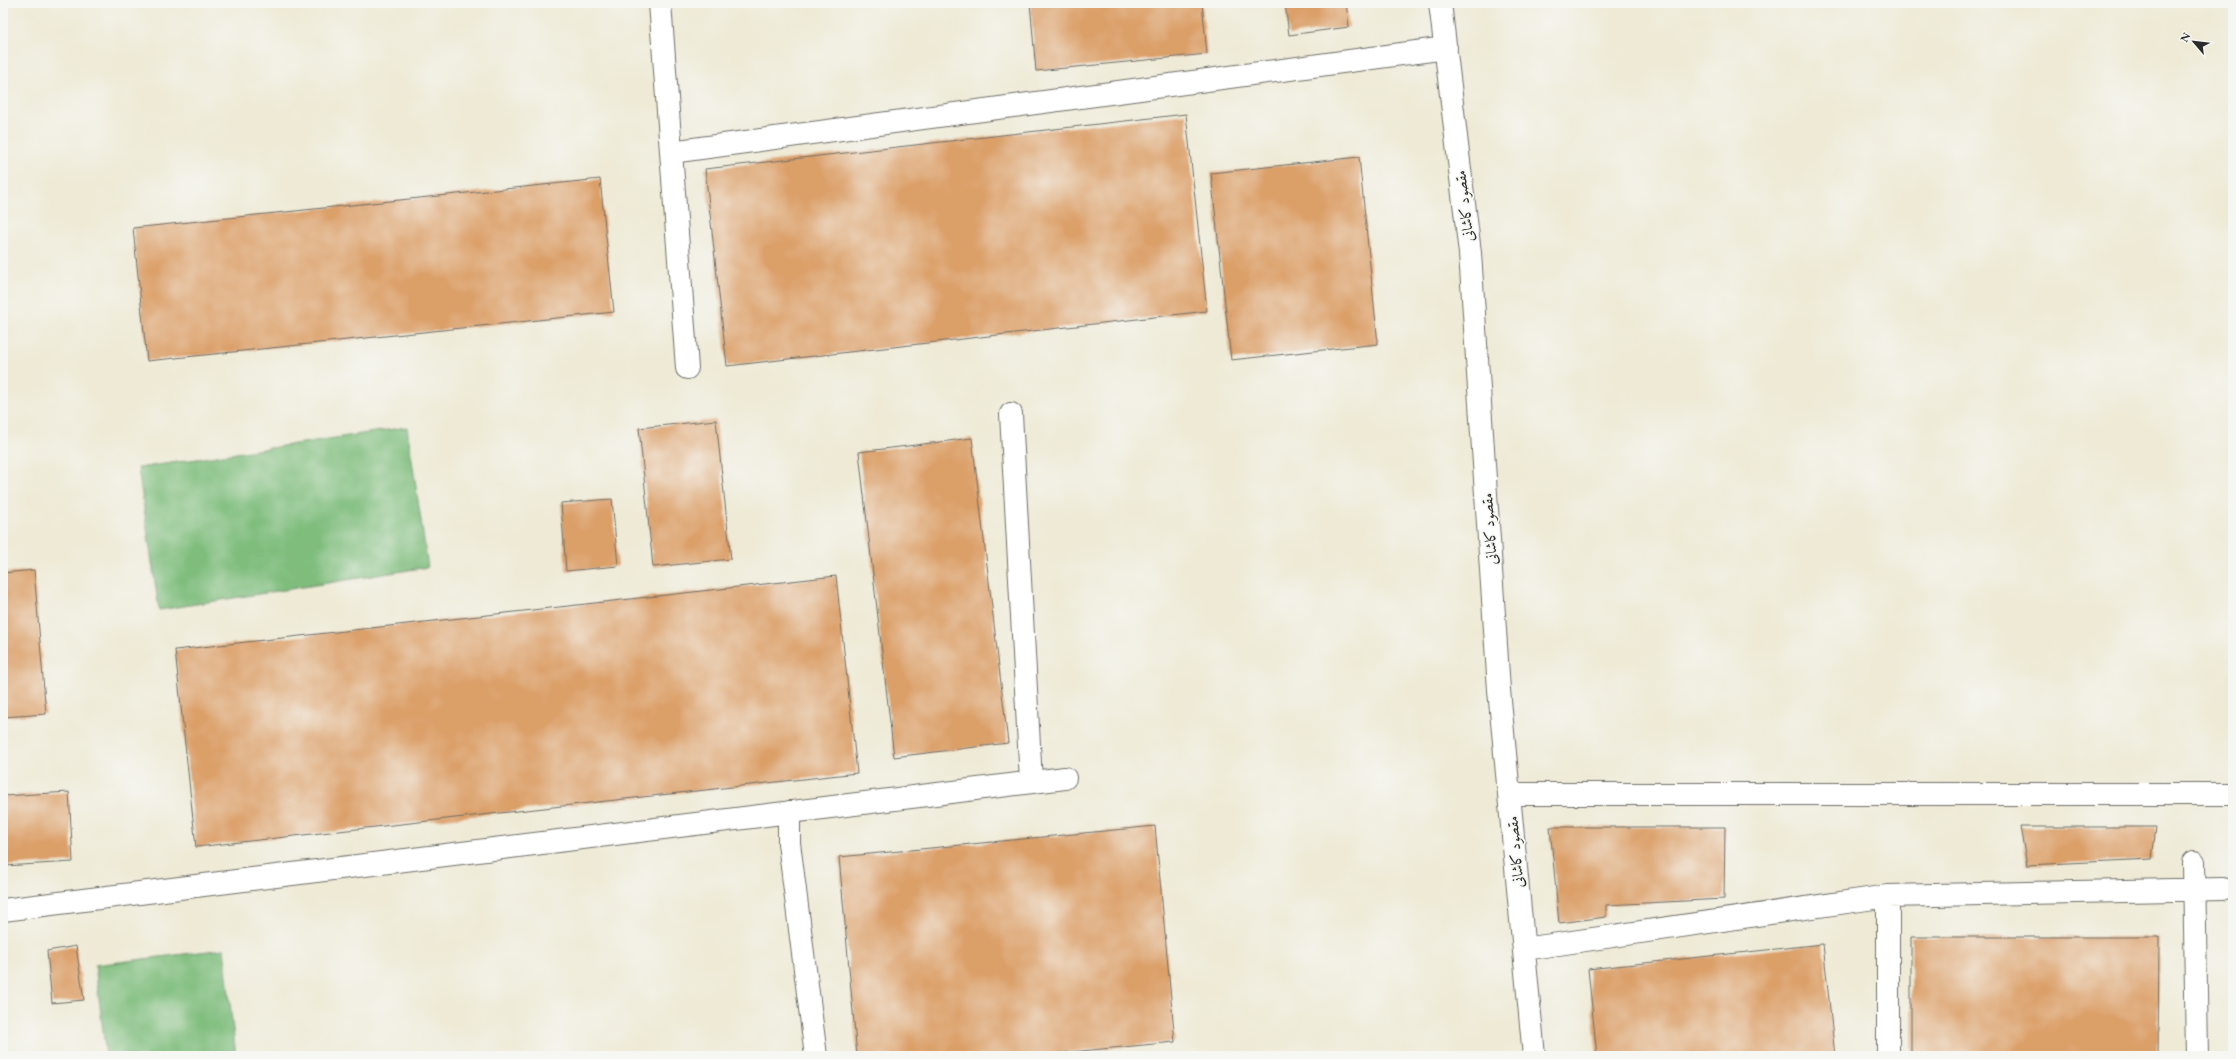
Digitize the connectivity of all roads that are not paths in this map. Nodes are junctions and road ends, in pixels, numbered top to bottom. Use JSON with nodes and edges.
{"nodes":[{"id":1,"x":660,"y":3,"type":"edge"},
{"id":2,"x":1440,"y":3,"type":"edge"},
{"id":3,"x":1446,"y":48,"type":"junction"},
{"id":4,"x":671,"y":152,"type":"junction"},
{"id":5,"x":687,"y":368,"type":"dead end"},
{"id":6,"x":1011,"y":414,"type":"dead end"},
{"id":7,"x":1065,"y":778,"type":"dead end"},
{"id":8,"x":1031,"y":782,"type":"junction"},
{"id":9,"x":1509,"y":794,"type":"junction"},
{"id":10,"x":2233,"y":794,"type":"edge"},
{"id":11,"x":789,"y":812,"type":"junction"},
{"id":12,"x":2194,"y":862,"type":"dead end"},
{"id":13,"x":2195,"y":889,"type":"junction"},
{"id":14,"x":2222,"y":889,"type":"dead end"},
{"id":15,"x":1888,"y":896,"type":"junction"},
{"id":16,"x":3,"y":910,"type":"edge"},
{"id":17,"x":1524,"y":949,"type":"junction"},
{"id":18,"x":816,"y":1056,"type":"edge"},
{"id":19,"x":1534,"y":1056,"type":"edge"},
{"id":20,"x":1888,"y":1056,"type":"edge"},
{"id":21,"x":2197,"y":1056,"type":"edge"}],
"edges":[{"from":1,"to":4,"type":"lane"},
{"from":2,"to":3,"type":"lane","name":"مقصود کاشانی"},
{"from":3,"to":4,"type":"lane"},
{"from":3,"to":9,"type":"lane","name":"مقصود کاشانی"},
{"from":4,"to":5,"type":"lane"},
{"from":6,"to":8,"type":"lane"},
{"from":7,"to":8,"type":"lane"},
{"from":8,"to":11,"type":"lane"},
{"from":9,"to":10,"type":"lane"},
{"from":9,"to":17,"type":"lane","name":"مقصود کاشانی"},
{"from":11,"to":16,"type":"lane"},
{"from":11,"to":18,"type":"lane"},
{"from":12,"to":13,"type":"lane"},
{"from":13,"to":14,"type":"lane"},
{"from":13,"to":15,"type":"lane"},
{"from":13,"to":21,"type":"lane"},
{"from":15,"to":17,"type":"lane"},
{"from":15,"to":20,"type":"lane"},
{"from":17,"to":19,"type":"lane","name":"مقصود کاشانی"}]}
